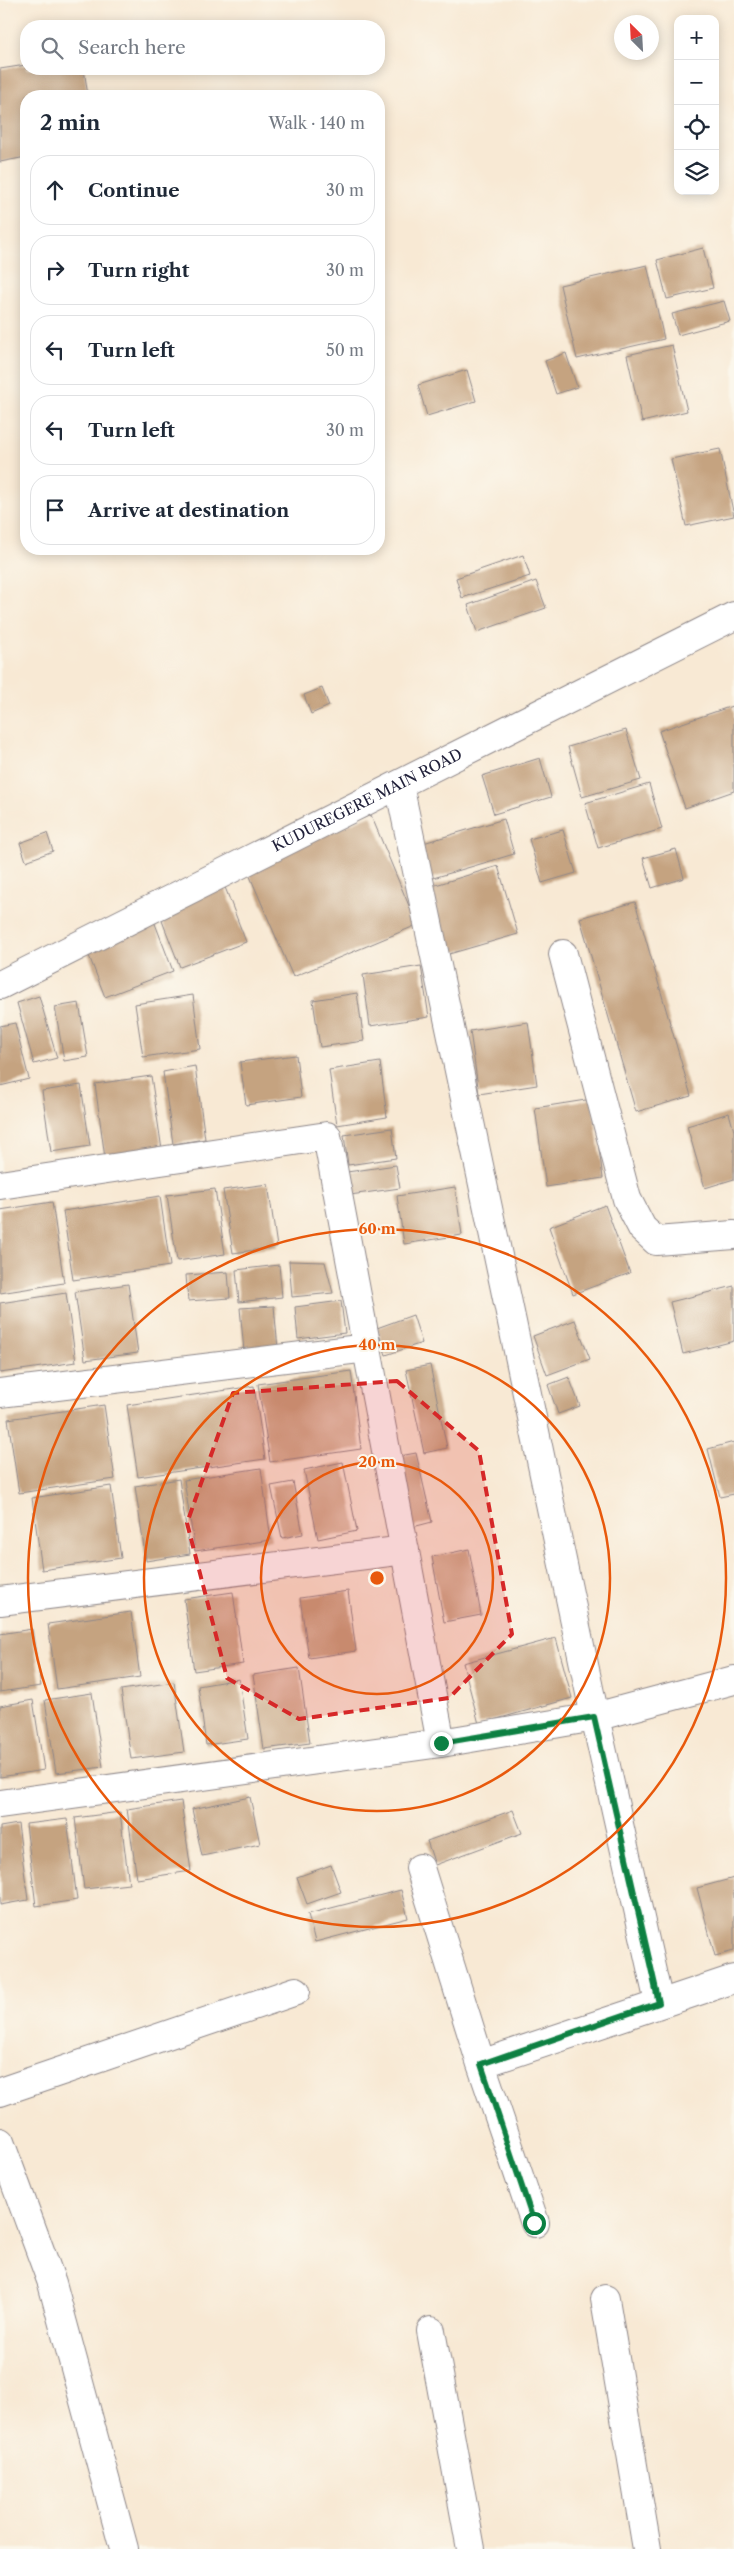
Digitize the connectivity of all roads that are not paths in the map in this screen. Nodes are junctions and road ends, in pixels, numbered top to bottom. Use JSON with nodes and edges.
{"nodes":[{"id":1,"x":734,"y":616,"type":"edge"},
{"id":2,"x":399,"y":785,"type":"junction"},
{"id":3,"x":563,"y":954,"type":"dead end"},
{"id":4,"x":0,"y":985,"type":"edge"},
{"id":5,"x":0,"y":1185,"type":"edge"},
{"id":6,"x":734,"y":1235,"type":"edge"},
{"id":7,"x":367,"y":1348,"type":"junction"},
{"id":8,"x":0,"y":1393,"type":"edge"},
{"id":9,"x":405,"y":1550,"type":"junction"},
{"id":10,"x":0,"y":1600,"type":"edge"},
{"id":11,"x":734,"y":1680,"type":"edge"},
{"id":12,"x":594,"y":1717,"type":"junction"},
{"id":13,"x":441,"y":1743,"type":"junction"},
{"id":14,"x":0,"y":1804,"type":"edge"},
{"id":15,"x":420,"y":1868,"type":"dead end"},
{"id":16,"x":734,"y":1979,"type":"edge"},
{"id":17,"x":296,"y":1990,"type":"dead end"},
{"id":18,"x":659,"y":2003,"type":"junction"},
{"id":19,"x":481,"y":2064,"type":"junction"},
{"id":20,"x":0,"y":2092,"type":"edge"},
{"id":21,"x":0,"y":2142,"type":"edge"},
{"id":22,"x":534,"y":2223,"type":"dead end"},
{"id":23,"x":605,"y":2299,"type":"dead end"},
{"id":24,"x":431,"y":2331,"type":"dead end"},
{"id":25,"x":124,"y":2549,"type":"edge"},
{"id":26,"x":471,"y":2549,"type":"edge"},
{"id":27,"x":647,"y":2549,"type":"edge"}],
"edges":[{"from":1,"to":2,"type":"street","name":"KUDUREGERE MAIN ROAD"},
{"from":2,"to":4,"type":"street","name":"KUDUREGERE MAIN ROAD"},
{"from":2,"to":12,"type":"street"},
{"from":3,"to":6,"type":"street"},
{"from":5,"to":7,"type":"street"},
{"from":7,"to":8,"type":"street"},
{"from":7,"to":9,"type":"street"},
{"from":9,"to":10,"type":"street"},
{"from":9,"to":13,"type":"street"},
{"from":11,"to":12,"type":"street"},
{"from":12,"to":13,"type":"street"},
{"from":12,"to":18,"type":"street"},
{"from":13,"to":14,"type":"street"},
{"from":15,"to":19,"type":"street"},
{"from":16,"to":18,"type":"street"},
{"from":17,"to":20,"type":"street"},
{"from":18,"to":19,"type":"street"},
{"from":19,"to":22,"type":"street"},
{"from":21,"to":25,"type":"street"},
{"from":23,"to":27,"type":"street"},
{"from":24,"to":26,"type":"street"}]}
